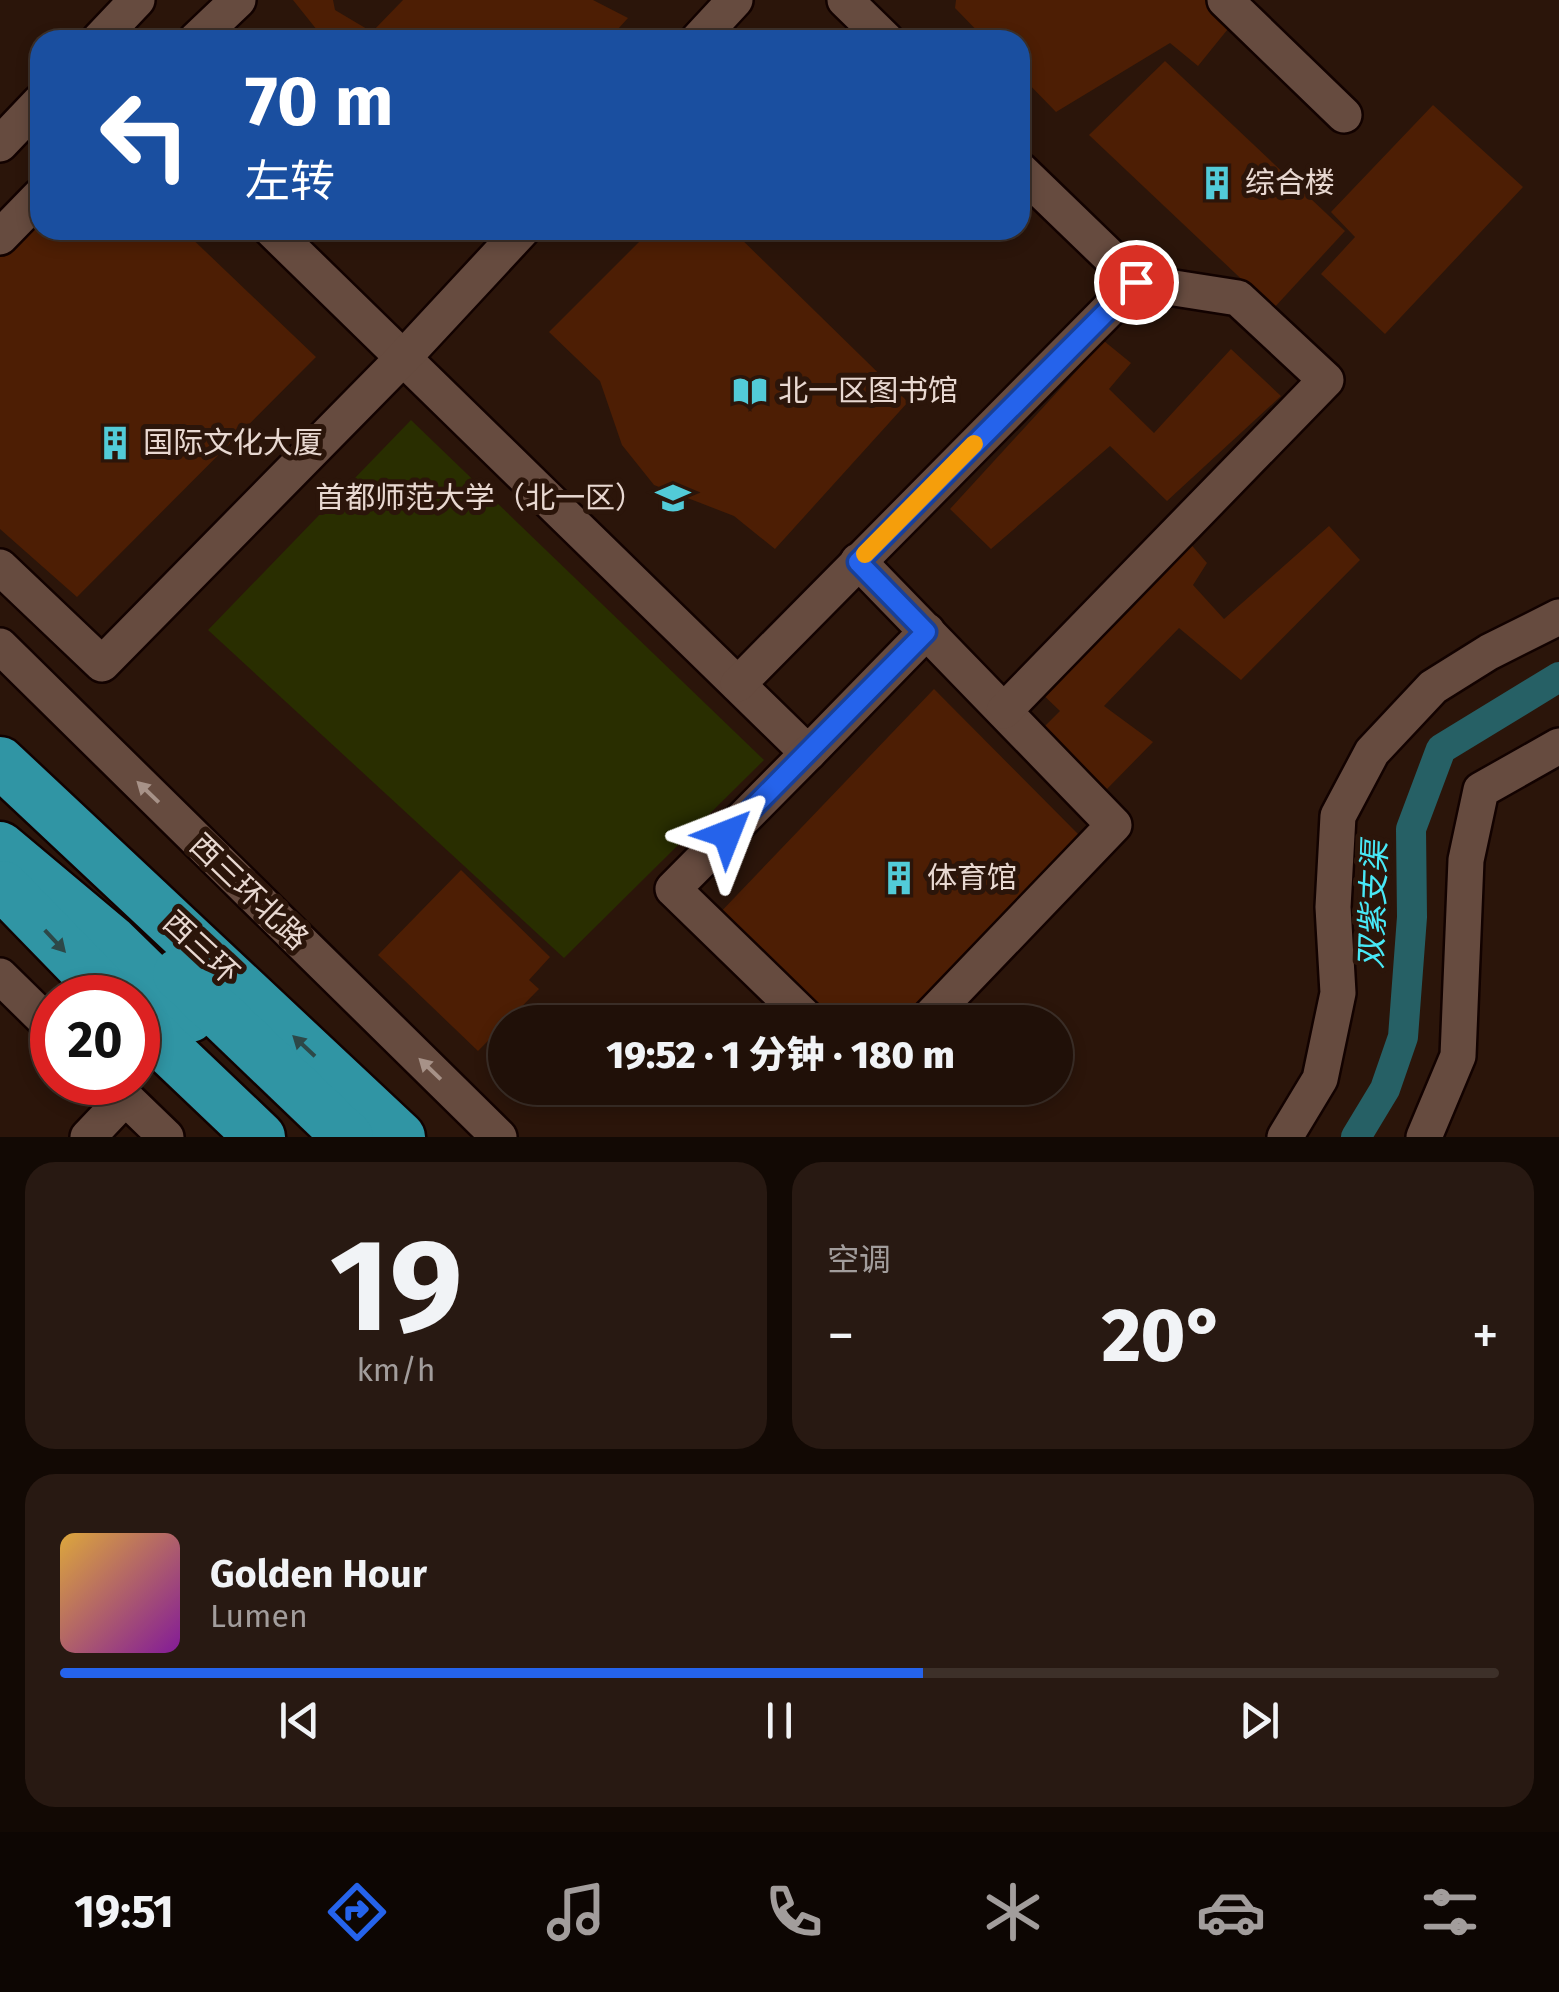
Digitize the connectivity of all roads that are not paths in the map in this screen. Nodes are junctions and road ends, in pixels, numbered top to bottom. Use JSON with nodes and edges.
{"nodes":[{"id":1,"x":137,"y":0,"type":"edge"},
{"id":2,"x":238,"y":0,"type":"edge"},
{"id":3,"x":736,"y":0,"type":"edge"},
{"id":4,"x":845,"y":0,"type":"edge"},
{"id":5,"x":1225,"y":0,"type":"edge"},
{"id":6,"x":108,"y":30,"type":"edge"},
{"id":7,"x":206,"y":30,"type":"edge"},
{"id":8,"x":708,"y":30,"type":"edge"},
{"id":9,"x":876,"y":30,"type":"edge"},
{"id":10,"x":30,"y":112,"type":"edge"},
{"id":11,"x":1344,"y":115,"type":"dead end"},
{"id":12,"x":0,"y":144,"type":"edge"},
{"id":13,"x":1030,"y":180,"type":"edge"},
{"id":14,"x":30,"y":206,"type":"edge"},
{"id":15,"x":0,"y":237,"type":"edge"},
{"id":16,"x":282,"y":240,"type":"edge"},
{"id":17,"x":513,"y":240,"type":"edge"},
{"id":18,"x":1136,"y":282,"type":"junction"},
{"id":19,"x":404,"y":357,"type":"junction"},
{"id":20,"x":858,"y":562,"type":"junction"},
{"id":21,"x":0,"y":567,"type":"edge"},
{"id":22,"x":1559,"y":617,"type":"edge"},
{"id":23,"x":926,"y":632,"type":"junction"},
{"id":24,"x":0,"y":646,"type":"edge"},
{"id":25,"x":738,"y":684,"type":"junction"},
{"id":26,"x":1004,"y":711,"type":"junction"},
{"id":27,"x":1559,"y":746,"type":"edge"},
{"id":28,"x":808,"y":752,"type":"junction"},
{"id":29,"x":0,"y":762,"type":"edge"},
{"id":30,"x":0,"y":784,"type":"edge"},
{"id":31,"x":0,"y":846,"type":"edge"},
{"id":32,"x":0,"y":882,"type":"edge"},
{"id":33,"x":120,"y":934,"type":"junction"},
{"id":34,"x":90,"y":975,"type":"edge"},
{"id":35,"x":0,"y":976,"type":"edge"},
{"id":36,"x":30,"y":1005,"type":"edge"},
{"id":37,"x":792,"y":1005,"type":"edge"},
{"id":38,"x":942,"y":1005,"type":"edge"},
{"id":39,"x":160,"y":1043,"type":"edge"},
{"id":40,"x":108,"y":1105,"type":"edge"},
{"id":41,"x":133,"y":1105,"type":"edge"},
{"id":42,"x":252,"y":1132,"type":"edge"},
{"id":43,"x":88,"y":1137,"type":"edge"},
{"id":44,"x":166,"y":1137,"type":"edge"},
{"id":45,"x":314,"y":1137,"type":"edge"},
{"id":46,"x":348,"y":1137,"type":"edge"},
{"id":47,"x":400,"y":1137,"type":"edge"},
{"id":48,"x":500,"y":1137,"type":"edge"},
{"id":49,"x":1284,"y":1137,"type":"edge"},
{"id":50,"x":1424,"y":1137,"type":"edge"}],
"edges":[{"from":1,"to":6,"type":"street"},
{"from":2,"to":7,"type":"street"},
{"from":3,"to":8,"type":"street"},
{"from":4,"to":9,"type":"street"},
{"from":5,"to":11,"type":"street"},
{"from":10,"to":12,"type":"street"},
{"from":13,"to":18,"type":"street"},
{"from":14,"to":15,"type":"street"},
{"from":16,"to":19,"type":"street"},
{"from":17,"to":19,"type":"street"},
{"from":18,"to":20,"type":"street"},
{"from":18,"to":26,"type":"street"},
{"from":19,"to":21,"type":"street"},
{"from":19,"to":25,"type":"street"},
{"from":20,"to":23,"type":"street"},
{"from":20,"to":25,"type":"street"},
{"from":22,"to":49,"type":"street"},
{"from":23,"to":26,"type":"street"},
{"from":23,"to":28,"type":"street"},
{"from":48,"to":24,"type":"street","name":"西三环北路","one_way":true},
{"from":25,"to":28,"type":"street"},
{"from":26,"to":38,"type":"street"},
{"from":27,"to":50,"type":"street"},
{"from":28,"to":37,"type":"street"},
{"from":47,"to":29,"type":"highway","name":"西三环","one_way":true},
{"from":30,"to":33,"type":"highway"},
{"from":31,"to":33,"type":"highway"},
{"from":32,"to":34,"type":"highway","one_way":true},
{"from":33,"to":45,"type":"highway"},
{"from":33,"to":46,"type":"highway"},
{"from":35,"to":36,"type":"street"},
{"from":39,"to":42,"type":"highway"},
{"from":40,"to":43,"type":"street"},
{"from":41,"to":44,"type":"street"}]}
